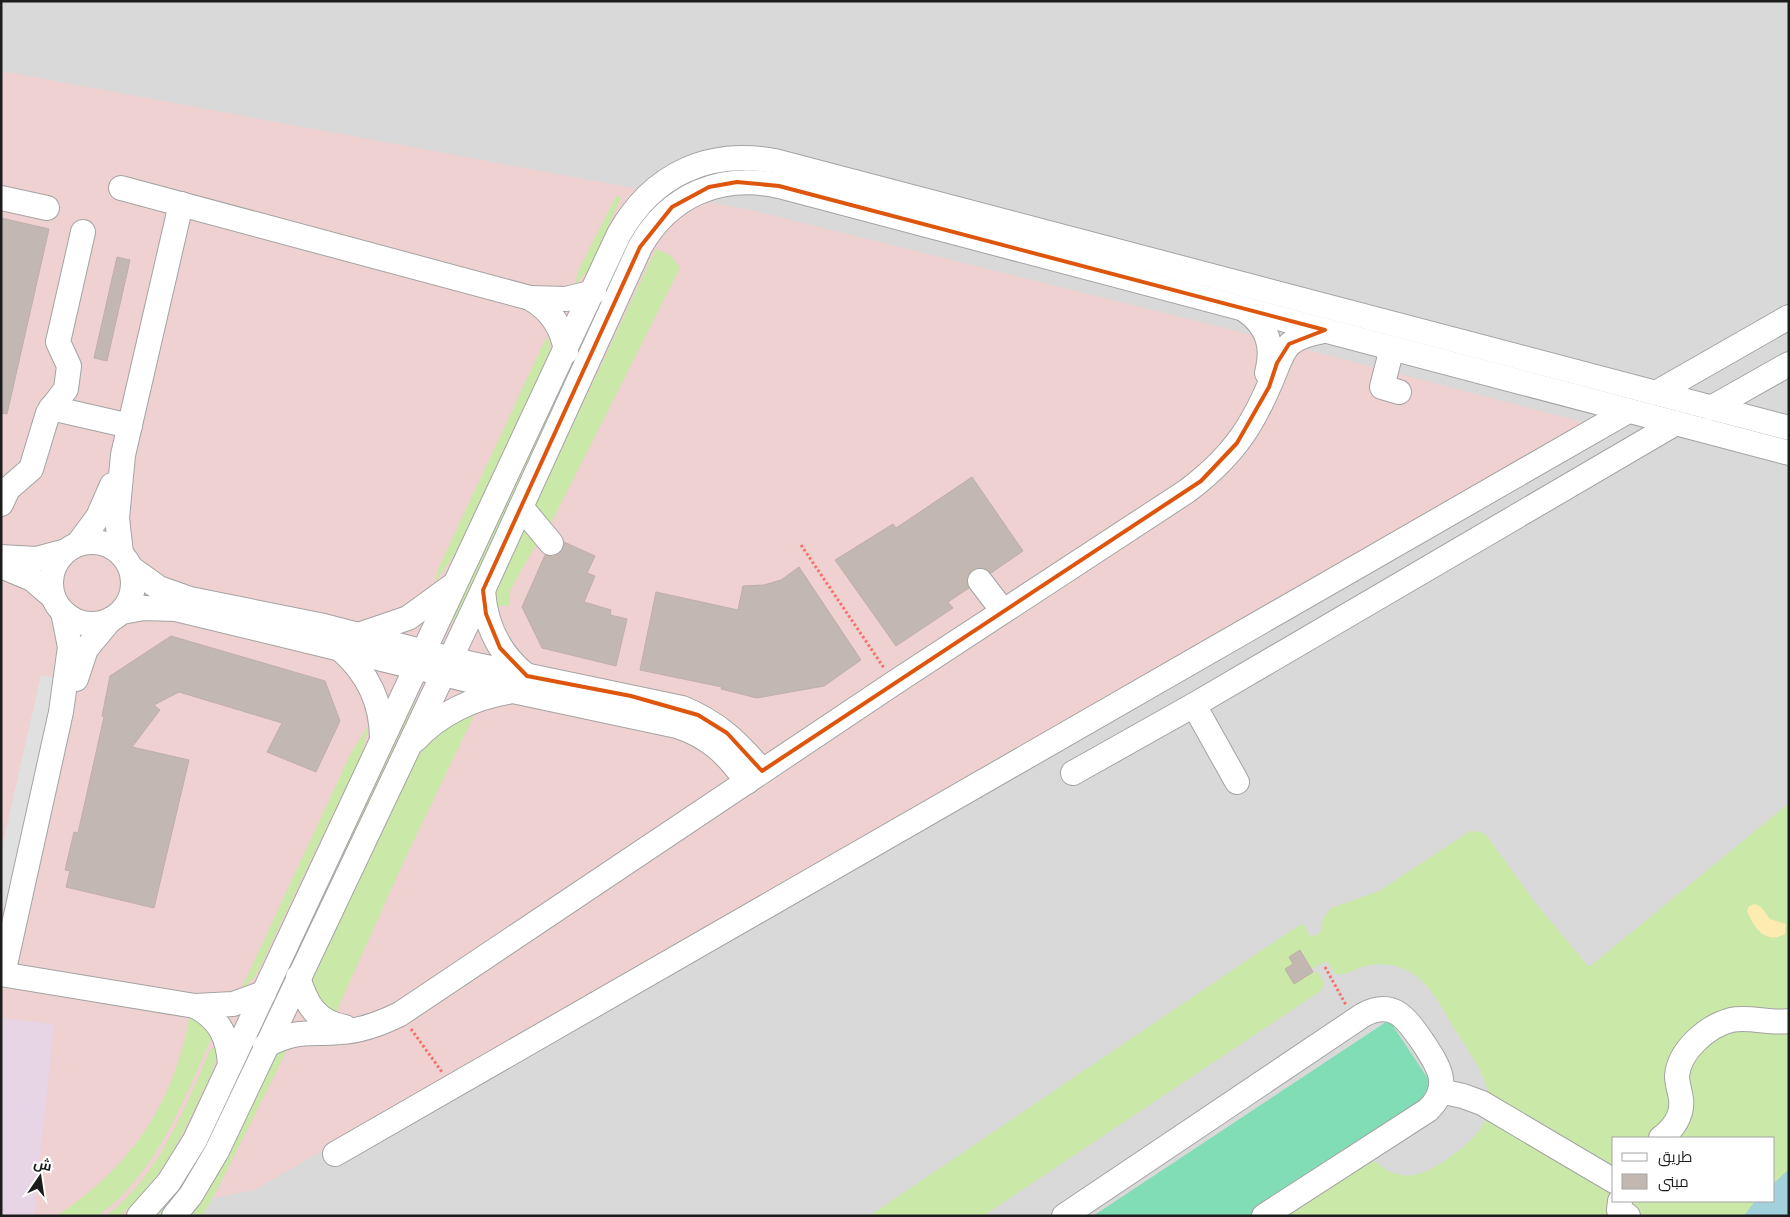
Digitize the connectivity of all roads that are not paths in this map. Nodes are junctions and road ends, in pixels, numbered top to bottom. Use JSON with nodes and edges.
{"nodes":[{"id":1,"x":659,"y":186,"type":"junction"},
{"id":2,"x":121,"y":188,"type":"dead end"},
{"id":3,"x":1,"y":198,"type":"edge"},
{"id":4,"x":181,"y":204,"type":"junction"},
{"id":5,"x":672,"y":207,"type":"junction"},
{"id":6,"x":47,"y":208,"type":"dead end"},
{"id":7,"x":84,"y":232,"type":"dead end"},
{"id":8,"x":1098,"y":246,"type":"junction"},
{"id":9,"x":1091,"y":269,"type":"junction"},
{"id":10,"x":594,"y":292,"type":"junction"},
{"id":11,"x":530,"y":298,"type":"junction"},
{"id":12,"x":1245,"y":310,"type":"junction"},
{"id":13,"x":1789,"y":317,"type":"edge"},
{"id":14,"x":1324,"y":330,"type":"junction"},
{"id":15,"x":1392,"y":348,"type":"junction"},
{"id":16,"x":566,"y":352,"type":"junction"},
{"id":17,"x":1789,"y":364,"type":"edge"},
{"id":18,"x":1399,"y":392,"type":"dead end"},
{"id":19,"x":1656,"y":393,"type":"junction"},
{"id":20,"x":1263,"y":397,"type":"junction"},
{"id":21,"x":51,"y":408,"type":"junction"},
{"id":22,"x":1711,"y":408,"type":"junction"},
{"id":23,"x":1628,"y":410,"type":"junction"},
{"id":24,"x":1676,"y":423,"type":"junction"},
{"id":25,"x":130,"y":426,"type":"junction"},
{"id":26,"x":1789,"y":428,"type":"edge"},
{"id":27,"x":1789,"y":453,"type":"edge"},
{"id":28,"x":123,"y":455,"type":"junction"},
{"id":29,"x":1,"y":504,"type":"edge"},
{"id":30,"x":521,"y":507,"type":"junction"},
{"id":31,"x":551,"y":543,"type":"dead end"},
{"id":32,"x":72,"y":547,"type":"junction"},
{"id":33,"x":1,"y":557,"type":"edge"},
{"id":34,"x":126,"y":561,"type":"junction"},
{"id":35,"x":1,"y":566,"type":"edge"},
{"id":36,"x":980,"y":581,"type":"dead end"},
{"id":37,"x":457,"y":582,"type":"junction"},
{"id":38,"x":483,"y":590,"type":"junction"},
{"id":39,"x":58,"y":605,"type":"junction"},
{"id":40,"x":1003,"y":611,"type":"junction"},
{"id":41,"x":116,"y":616,"type":"junction"},
{"id":42,"x":360,"y":634,"type":"junction"},
{"id":43,"x":340,"y":649,"type":"junction"},
{"id":44,"x":420,"y":659,"type":"junction"},
{"id":45,"x":446,"y":666,"type":"junction"},
{"id":46,"x":520,"y":683,"type":"junction"},
{"id":47,"x":1194,"y":705,"type":"junction"},
{"id":48,"x":61,"y":712,"type":"junction"},
{"id":49,"x":382,"y":740,"type":"junction"},
{"id":50,"x":407,"y":748,"type":"junction"},
{"id":51,"x":1074,"y":772,"type":"dead end"},
{"id":52,"x":754,"y":777,"type":"junction"},
{"id":53,"x":1237,"y":782,"type":"dead end"},
{"id":54,"x":2,"y":974,"type":"edge"},
{"id":55,"x":298,"y":977,"type":"junction"},
{"id":56,"x":264,"y":993,"type":"junction"},
{"id":57,"x":195,"y":1006,"type":"junction"},
{"id":58,"x":1789,"y":1021,"type":"edge"},
{"id":59,"x":354,"y":1029,"type":"junction"},
{"id":60,"x":265,"y":1046,"type":"junction"},
{"id":61,"x":230,"y":1064,"type":"junction"},
{"id":62,"x":1440,"y":1091,"type":"junction"},
{"id":63,"x":1662,"y":1137,"type":"edge"},
{"id":64,"x":335,"y":1154,"type":"dead end"},
{"id":65,"x":1612,"y":1180,"type":"edge"},
{"id":66,"x":1620,"y":1202,"type":"edge"},
{"id":67,"x":139,"y":1216,"type":"edge"},
{"id":68,"x":174,"y":1216,"type":"edge"},
{"id":69,"x":1064,"y":1216,"type":"edge"},
{"id":70,"x":1264,"y":1216,"type":"edge"},
{"id":71,"x":1628,"y":1216,"type":"edge"}],
"edges":[{"from":1,"to":5,"type":"street"},
{"from":1,"to":8,"type":"street"},
{"from":1,"to":10,"type":"street"},
{"from":2,"to":4,"type":"street"},
{"from":3,"to":6,"type":"street"},
{"from":4,"to":11,"type":"street"},
{"from":4,"to":25,"type":"street"},
{"from":5,"to":9,"type":"street"},
{"from":5,"to":30,"type":"street"},
{"from":7,"to":21,"type":"street"},
{"from":8,"to":9,"type":"street"},
{"from":8,"to":19,"type":"street"},
{"from":9,"to":12,"type":"street"},
{"from":10,"to":11,"type":"street"},
{"from":10,"to":16,"type":"street"},
{"from":11,"to":16,"type":"street"},
{"from":12,"to":14,"type":"street"},
{"from":12,"to":20,"type":"street"},
{"from":13,"to":19,"type":"street"},
{"from":14,"to":15,"type":"street"},
{"from":14,"to":20,"type":"street"},
{"from":15,"to":18,"type":"street"},
{"from":15,"to":23,"type":"street"},
{"from":16,"to":37,"type":"street"},
{"from":17,"to":22,"type":"street"},
{"from":19,"to":22,"type":"street"},
{"from":20,"to":40,"type":"street"},
{"from":21,"to":25,"type":"street"},
{"from":21,"to":29,"type":"street"},
{"from":22,"to":26,"type":"street"},
{"from":23,"to":24,"type":"street"},
{"from":23,"to":64,"type":"street"},
{"from":24,"to":27,"type":"street"},
{"from":24,"to":47,"type":"street"},
{"from":25,"to":28,"type":"street"},
{"from":28,"to":32,"type":"street"},
{"from":28,"to":34,"type":"street"},
{"from":30,"to":31,"type":"street"},
{"from":30,"to":38,"type":"street"},
{"from":32,"to":33,"type":"street"},
{"from":32,"to":34,"type":"street"},
{"from":32,"to":39,"type":"street"},
{"from":34,"to":41,"type":"street"},
{"from":34,"to":42,"type":"street"},
{"from":35,"to":39,"type":"street"},
{"from":36,"to":40,"type":"street"},
{"from":37,"to":42,"type":"street"},
{"from":37,"to":44,"type":"street"},
{"from":38,"to":45,"type":"street"},
{"from":38,"to":46,"type":"street"},
{"from":39,"to":41,"type":"street"},
{"from":39,"to":48,"type":"street"},
{"from":40,"to":52,"type":"street"},
{"from":41,"to":43,"type":"street"},
{"from":41,"to":48,"type":"street"},
{"from":42,"to":44,"type":"street"},
{"from":43,"to":44,"type":"street"},
{"from":43,"to":49,"type":"street"},
{"from":44,"to":45,"type":"street"},
{"from":44,"to":49,"type":"street"},
{"from":45,"to":46,"type":"street"},
{"from":45,"to":50,"type":"street"},
{"from":46,"to":50,"type":"street"},
{"from":46,"to":52,"type":"street"},
{"from":47,"to":51,"type":"street"},
{"from":47,"to":53,"type":"street"},
{"from":48,"to":54,"type":"street"},
{"from":49,"to":56,"type":"street"},
{"from":50,"to":55,"type":"street"},
{"from":52,"to":59,"type":"street"},
{"from":54,"to":57,"type":"street"},
{"from":55,"to":59,"type":"street"},
{"from":55,"to":60,"type":"street"},
{"from":56,"to":57,"type":"street"},
{"from":56,"to":61,"type":"street"},
{"from":57,"to":61,"type":"street"},
{"from":58,"to":63,"type":"street"},
{"from":59,"to":60,"type":"street"},
{"from":60,"to":68,"type":"street"},
{"from":61,"to":67,"type":"street"},
{"from":62,"to":65,"type":"street"},
{"from":62,"to":69,"type":"street"},
{"from":62,"to":70,"type":"street"},
{"from":66,"to":71,"type":"street"}]}
